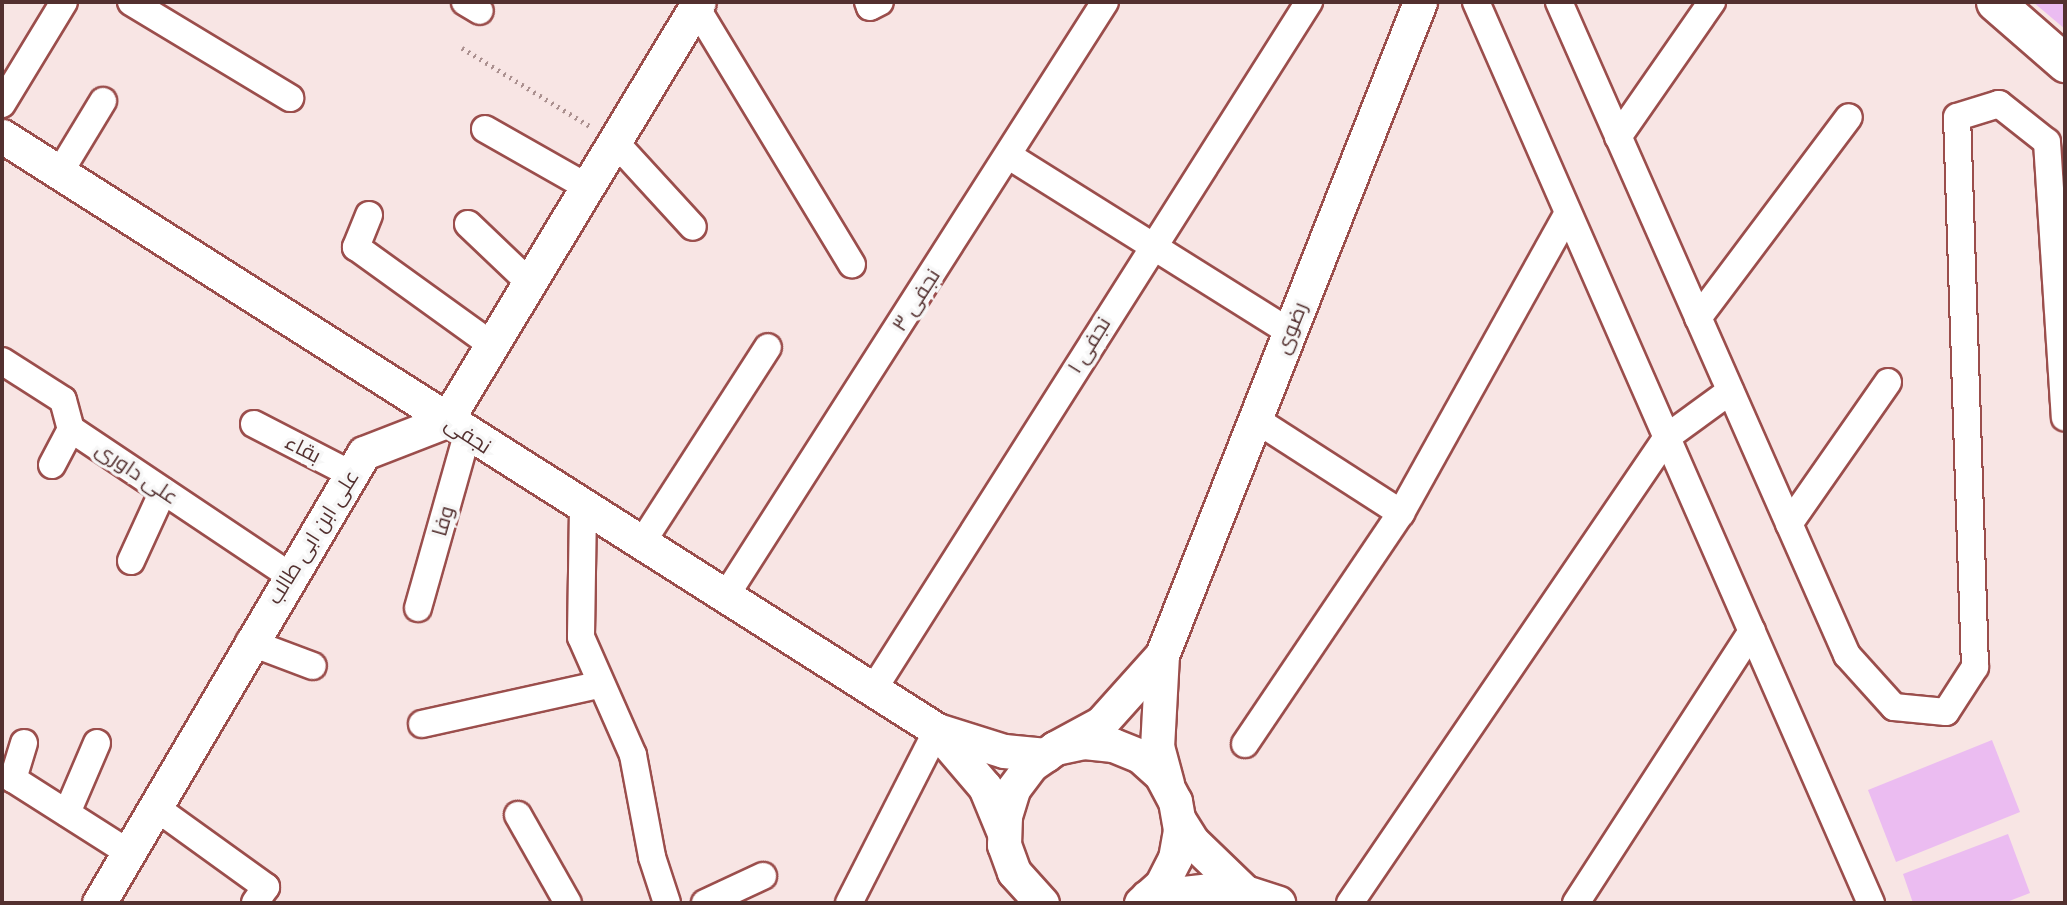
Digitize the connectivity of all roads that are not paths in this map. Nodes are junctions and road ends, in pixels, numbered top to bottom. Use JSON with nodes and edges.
{"nodes":[{"id":1,"x":64,"y":2,"type":"edge"},
{"id":2,"x":131,"y":2,"type":"edge"},
{"id":3,"x":868,"y":2,"type":"edge"},
{"id":4,"x":880,"y":2,"type":"edge"},
{"id":5,"x":1105,"y":2,"type":"edge"},
{"id":6,"x":1308,"y":2,"type":"edge"},
{"id":7,"x":1420,"y":2,"type":"edge"},
{"id":8,"x":1476,"y":2,"type":"edge"},
{"id":9,"x":1559,"y":2,"type":"edge"},
{"id":10,"x":1712,"y":2,"type":"edge"},
{"id":11,"x":1995,"y":2,"type":"edge"},
{"id":12,"x":698,"y":5,"type":"edge"},
{"id":13,"x":2065,"y":63,"type":"edge"},
{"id":14,"x":290,"y":98,"type":"dead end"},
{"id":15,"x":103,"y":101,"type":"dead end"},
{"id":16,"x":2,"y":104,"type":"edge"},
{"id":17,"x":1849,"y":117,"type":"dead end"},
{"id":18,"x":485,"y":130,"type":"dead end"},
{"id":19,"x":2,"y":136,"type":"edge"},
{"id":20,"x":1618,"y":137,"type":"junction"},
{"id":21,"x":615,"y":142,"type":"junction"},
{"id":22,"x":1009,"y":156,"type":"junction"},
{"id":23,"x":60,"y":172,"type":"junction"},
{"id":24,"x":587,"y":187,"type":"junction"},
{"id":25,"x":369,"y":215,"type":"dead end"},
{"id":26,"x":1567,"y":215,"type":"junction"},
{"id":27,"x":468,"y":224,"type":"dead end"},
{"id":28,"x":693,"y":227,"type":"dead end"},
{"id":29,"x":1152,"y":245,"type":"junction"},
{"id":30,"x":852,"y":265,"type":"dead end"},
{"id":31,"x":530,"y":283,"type":"junction"},
{"id":32,"x":1698,"y":318,"type":"junction"},
{"id":33,"x":1290,"y":332,"type":"junction"},
{"id":34,"x":492,"y":345,"type":"junction"},
{"id":35,"x":768,"y":347,"type":"dead end"},
{"id":36,"x":2,"y":361,"type":"edge"},
{"id":37,"x":1888,"y":382,"type":"dead end"},
{"id":38,"x":1730,"y":391,"type":"junction"},
{"id":39,"x":2065,"y":418,"type":"edge"},
{"id":40,"x":1255,"y":419,"type":"junction"},
{"id":41,"x":254,"y":424,"type":"dead end"},
{"id":42,"x":457,"y":428,"type":"junction"},
{"id":43,"x":71,"y":429,"type":"junction"},
{"id":44,"x":1667,"y":436,"type":"junction"},
{"id":45,"x":52,"y":465,"type":"dead end"},
{"id":46,"x":351,"y":474,"type":"junction"},
{"id":47,"x":163,"y":491,"type":"junction"},
{"id":48,"x":583,"y":508,"type":"junction"},
{"id":49,"x":1401,"y":513,"type":"junction"},
{"id":50,"x":1789,"y":524,"type":"junction"},
{"id":51,"x":641,"y":544,"type":"junction"},
{"id":52,"x":131,"y":561,"type":"dead end"},
{"id":53,"x":288,"y":574,"type":"junction"},
{"id":54,"x":725,"y":597,"type":"junction"},
{"id":55,"x":418,"y":608,"type":"dead end"},
{"id":56,"x":1752,"y":631,"type":"junction"},
{"id":57,"x":250,"y":642,"type":"junction"},
{"id":58,"x":1162,"y":655,"type":"junction"},
{"id":59,"x":313,"y":666,"type":"dead end"},
{"id":60,"x":598,"y":685,"type":"junction"},
{"id":61,"x":873,"y":690,"type":"junction"},
{"id":62,"x":422,"y":724,"type":"dead end"},
{"id":63,"x":937,"y":730,"type":"junction"},
{"id":64,"x":24,"y":743,"type":"dead end"},
{"id":65,"x":97,"y":743,"type":"dead end"},
{"id":66,"x":1245,"y":744,"type":"dead end"},
{"id":67,"x":1050,"y":751,"type":"junction"},
{"id":68,"x":8,"y":787,"type":"edge"},
{"id":69,"x":1168,"y":788,"type":"junction"},
{"id":70,"x":155,"y":807,"type":"junction"},
{"id":71,"x":67,"y":813,"type":"junction"},
{"id":72,"x":518,"y":815,"type":"dead end"},
{"id":73,"x":1179,"y":820,"type":"junction"},
{"id":74,"x":1004,"y":833,"type":"junction"},
{"id":75,"x":129,"y":853,"type":"junction"},
{"id":76,"x":763,"y":876,"type":"dead end"},
{"id":77,"x":1017,"y":888,"type":"edge"},
{"id":78,"x":1245,"y":892,"type":"junction"},
{"id":79,"x":1144,"y":900,"type":"edge"},
{"id":80,"x":105,"y":901,"type":"edge"},
{"id":81,"x":255,"y":903,"type":"edge"},
{"id":82,"x":568,"y":903,"type":"edge"},
{"id":83,"x":667,"y":903,"type":"edge"},
{"id":84,"x":705,"y":903,"type":"edge"},
{"id":85,"x":849,"y":903,"type":"edge"},
{"id":86,"x":1042,"y":903,"type":"edge"},
{"id":87,"x":1278,"y":903,"type":"edge"},
{"id":88,"x":1350,"y":903,"type":"edge"},
{"id":89,"x":1576,"y":903,"type":"edge"},
{"id":90,"x":1871,"y":903,"type":"edge"}],
"edges":[{"from":1,"to":16,"type":"street"},
{"from":2,"to":14,"type":"street"},
{"from":3,"to":4,"type":"street"},
{"from":5,"to":22,"type":"street","name":"نجفی ۳"},
{"from":6,"to":29,"type":"street","name":"نجفی ۱"},
{"from":7,"to":33,"type":"street","name":"رضوی"},
{"from":8,"to":26,"type":"street"},
{"from":9,"to":20,"type":"street"},
{"from":10,"to":20,"type":"street"},
{"from":11,"to":13,"type":"main road"},
{"from":12,"to":21,"type":"street"},
{"from":12,"to":30,"type":"street"},
{"from":15,"to":23,"type":"street"},
{"from":17,"to":32,"type":"street"},
{"from":18,"to":24,"type":"street"},
{"from":19,"to":23,"type":"street","name":"نجفی"},
{"from":20,"to":32,"type":"street"},
{"from":21,"to":24,"type":"street"},
{"from":21,"to":28,"type":"street"},
{"from":22,"to":29,"type":"street"},
{"from":22,"to":54,"type":"street","name":"نجفی ۳"},
{"from":23,"to":42,"type":"street","name":"نجفی"},
{"from":24,"to":31,"type":"street"},
{"from":25,"to":34,"type":"street"},
{"from":26,"to":44,"type":"street"},
{"from":26,"to":49,"type":"street"},
{"from":27,"to":31,"type":"street"},
{"from":29,"to":33,"type":"street"},
{"from":29,"to":61,"type":"street","name":"نجفی ۱"},
{"from":31,"to":34,"type":"street"},
{"from":32,"to":38,"type":"street"},
{"from":33,"to":40,"type":"street","name":"رضوی"},
{"from":34,"to":42,"type":"street"},
{"from":35,"to":51,"type":"street"},
{"from":36,"to":43,"type":"street"},
{"from":37,"to":50,"type":"street"},
{"from":38,"to":44,"type":"street"},
{"from":38,"to":50,"type":"street"},
{"from":39,"to":50,"type":"street"},
{"from":40,"to":49,"type":"street"},
{"from":40,"to":58,"type":"street","name":"رضوی"},
{"from":41,"to":46,"type":"street","name":"بقاء"},
{"from":42,"to":46,"type":"street","name":"علی ابن ابی طالب"},
{"from":42,"to":48,"type":"street","name":"نجفی"},
{"from":42,"to":55,"type":"street","name":"وفا"},
{"from":43,"to":45,"type":"street"},
{"from":43,"to":47,"type":"street","name":"علی داوری"},
{"from":44,"to":56,"type":"street"},
{"from":44,"to":88,"type":"street"},
{"from":46,"to":53,"type":"street","name":"علی ابن ابی طالب"},
{"from":47,"to":52,"type":"street"},
{"from":47,"to":53,"type":"street","name":"علی داوری"},
{"from":48,"to":51,"type":"street","name":"نجفی"},
{"from":48,"to":60,"type":"street"},
{"from":49,"to":66,"type":"street"},
{"from":51,"to":54,"type":"street","name":"نجفی"},
{"from":53,"to":57,"type":"street","name":"علی ابن ابی طالب"},
{"from":54,"to":61,"type":"street","name":"نجفی"},
{"from":56,"to":89,"type":"street"},
{"from":56,"to":90,"type":"street"},
{"from":57,"to":59,"type":"street"},
{"from":57,"to":70,"type":"street","name":"علی ابن ابی طالب"},
{"from":58,"to":67,"type":"street"},
{"from":58,"to":69,"type":"street"},
{"from":60,"to":62,"type":"street"},
{"from":60,"to":83,"type":"street"},
{"from":61,"to":63,"type":"street","name":"نجفی"},
{"from":63,"to":67,"type":"street"},
{"from":63,"to":74,"type":"street"},
{"from":63,"to":85,"type":"street"},
{"from":64,"to":68,"type":"street"},
{"from":65,"to":71,"type":"street"},
{"from":67,"to":69,"type":"street"},
{"from":67,"to":74,"type":"street"},
{"from":68,"to":71,"type":"street"},
{"from":69,"to":73,"type":"street"},
{"from":70,"to":75,"type":"street","name":"علی ابن ابی طالب"},
{"from":70,"to":81,"type":"street"},
{"from":71,"to":75,"type":"street"},
{"from":72,"to":82,"type":"street"},
{"from":73,"to":78,"type":"street"},
{"from":73,"to":79,"type":"street"},
{"from":74,"to":77,"type":"street"},
{"from":75,"to":80,"type":"street","name":"علی ابن ابی طالب"},
{"from":76,"to":84,"type":"street"},
{"from":77,"to":86,"type":"street"},
{"from":78,"to":79,"type":"street"},
{"from":78,"to":87,"type":"street"}]}
